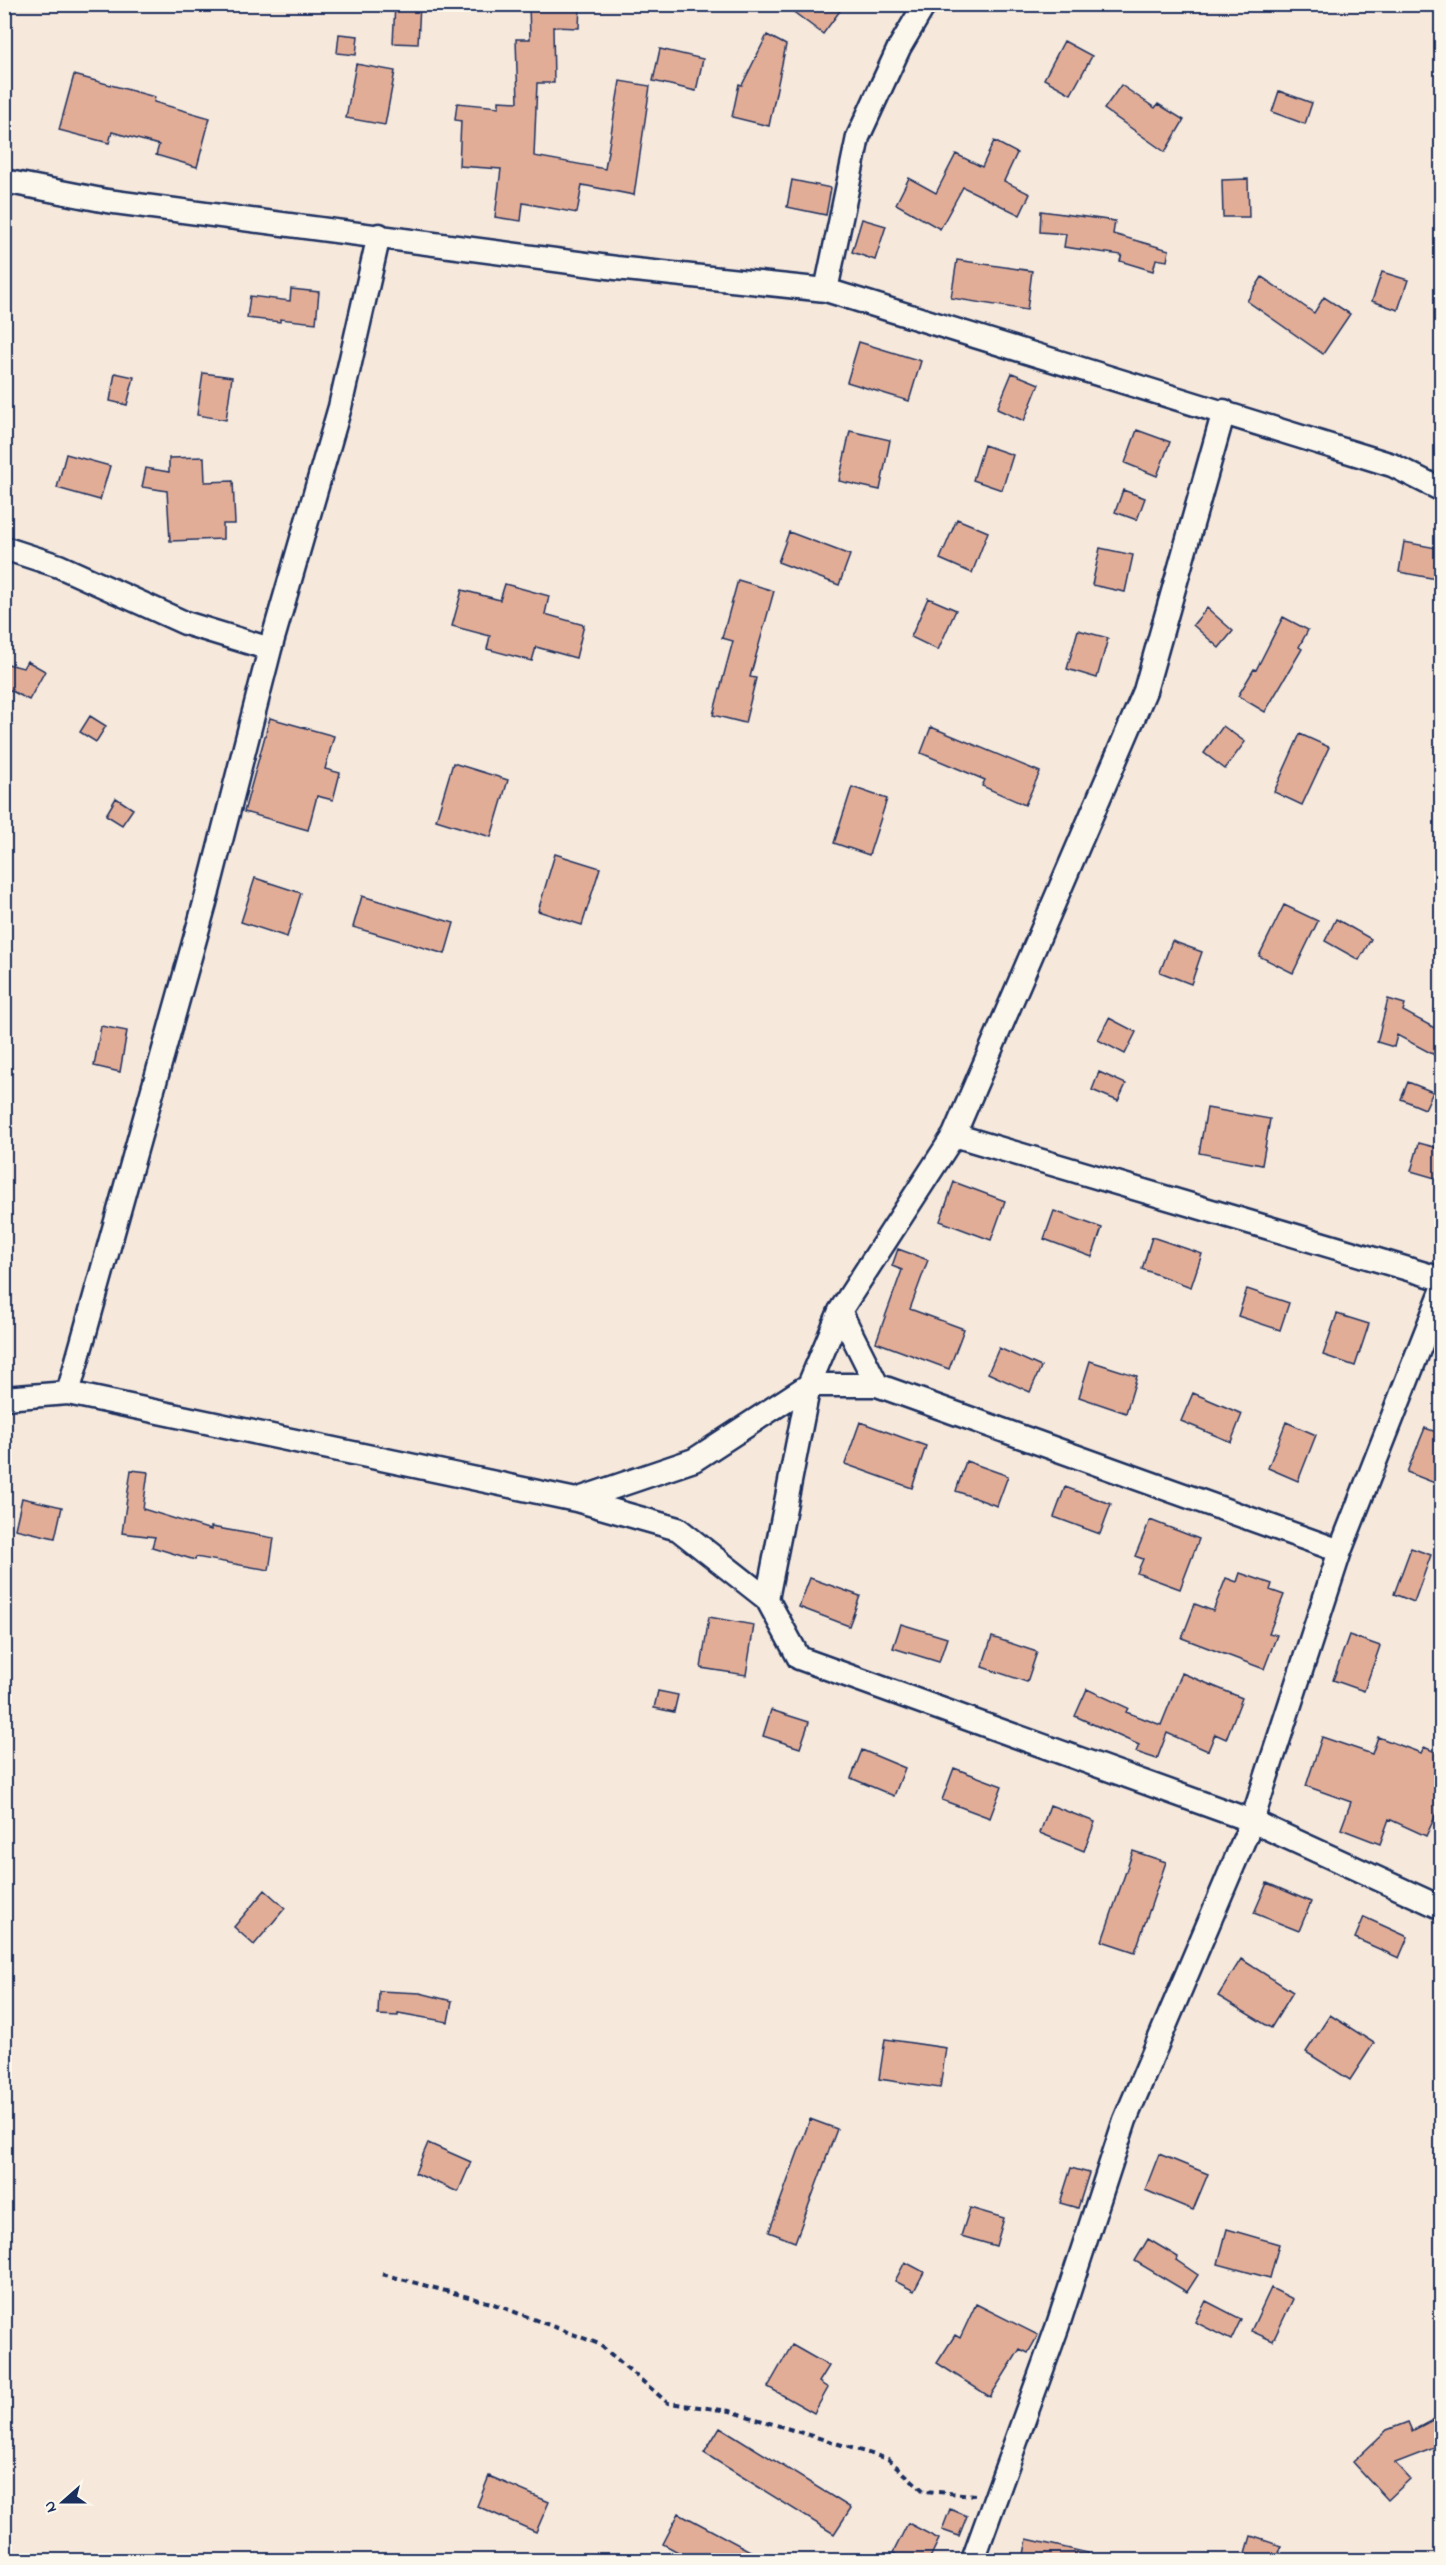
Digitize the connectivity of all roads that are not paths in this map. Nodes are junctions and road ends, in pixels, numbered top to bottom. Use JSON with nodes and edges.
{"nodes":[{"id":1,"x":925,"y":4,"type":"edge"},
{"id":2,"x":4,"y":181,"type":"edge"},
{"id":3,"x":379,"y":235,"type":"junction"},
{"id":4,"x":826,"y":290,"type":"junction"},
{"id":5,"x":1224,"y":411,"type":"junction"},
{"id":6,"x":1442,"y":490,"type":"edge"},
{"id":7,"x":4,"y":548,"type":"edge"},
{"id":8,"x":270,"y":649,"type":"junction"},
{"id":9,"x":954,"y":1135,"type":"junction"},
{"id":10,"x":1442,"y":1279,"type":"edge"},
{"id":11,"x":1442,"y":1291,"type":"edge"},
{"id":12,"x":840,"y":1311,"type":"junction"},
{"id":13,"x":877,"y":1384,"type":"junction"},
{"id":14,"x":809,"y":1385,"type":"junction"},
{"id":15,"x":68,"y":1394,"type":"junction"},
{"id":16,"x":4,"y":1398,"type":"edge"},
{"id":17,"x":576,"y":1500,"type":"junction"},
{"id":18,"x":1340,"y":1551,"type":"junction"},
{"id":19,"x":767,"y":1599,"type":"junction"},
{"id":20,"x":1252,"y":1821,"type":"junction"},
{"id":21,"x":1442,"y":1908,"type":"edge"},
{"id":22,"x":974,"y":2560,"type":"edge"}],
"edges":[{"from":1,"to":4,"type":"street"},
{"from":2,"to":3,"type":"street"},
{"from":3,"to":4,"type":"street"},
{"from":3,"to":8,"type":"street"},
{"from":4,"to":5,"type":"street"},
{"from":5,"to":6,"type":"street"},
{"from":5,"to":9,"type":"street"},
{"from":7,"to":8,"type":"street"},
{"from":8,"to":15,"type":"street"},
{"from":9,"to":10,"type":"street"},
{"from":9,"to":12,"type":"street"},
{"from":11,"to":18,"type":"street"},
{"from":12,"to":13,"type":"street"},
{"from":12,"to":14,"type":"street"},
{"from":13,"to":14,"type":"street"},
{"from":13,"to":18,"type":"street"},
{"from":14,"to":17,"type":"street"},
{"from":14,"to":19,"type":"street"},
{"from":15,"to":16,"type":"street"},
{"from":15,"to":17,"type":"street"},
{"from":17,"to":19,"type":"street"},
{"from":18,"to":20,"type":"street"},
{"from":19,"to":20,"type":"street"},
{"from":20,"to":21,"type":"street"},
{"from":20,"to":22,"type":"street"}]}
